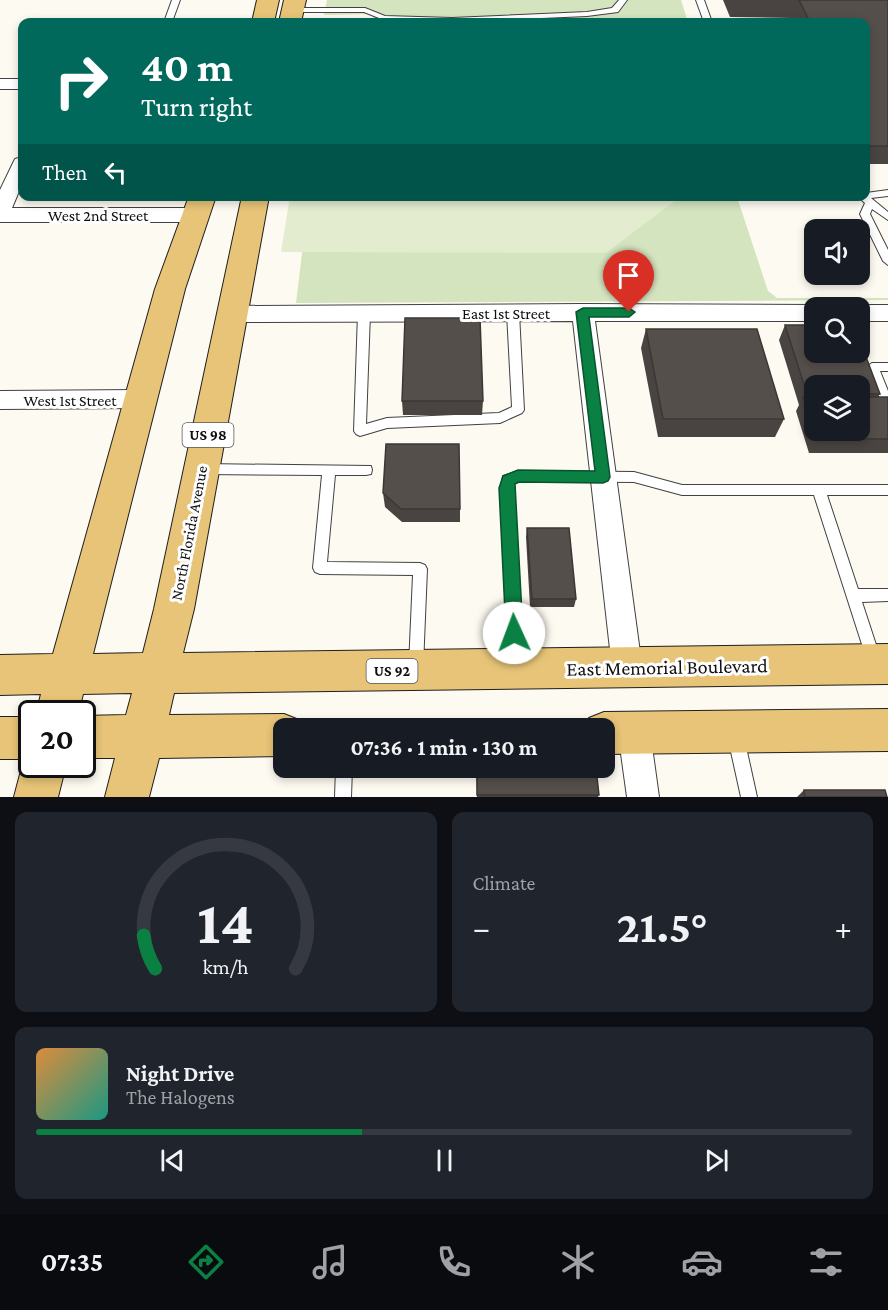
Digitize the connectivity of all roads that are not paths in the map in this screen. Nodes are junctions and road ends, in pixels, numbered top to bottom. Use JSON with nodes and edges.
{"nodes":[{"id":1,"x":176,"y":0,"type":"edge"},
{"id":2,"x":268,"y":0,"type":"edge"},
{"id":3,"x":340,"y":0,"type":"edge"},
{"id":4,"x":623,"y":0,"type":"edge"},
{"id":5,"x":700,"y":0,"type":"edge"},
{"id":6,"x":338,"y":9,"type":"junction"},
{"id":7,"x":292,"y":11,"type":"edge"},
{"id":8,"x":169,"y":18,"type":"edge"},
{"id":9,"x":264,"y":18,"type":"edge"},
{"id":10,"x":384,"y":18,"type":"edge"},
{"id":11,"x":509,"y":18,"type":"edge"},
{"id":12,"x":707,"y":18,"type":"edge"},
{"id":13,"x":0,"y":84,"type":"edge"},
{"id":14,"x":18,"y":84,"type":"edge"},
{"id":15,"x":18,"y":172,"type":"edge"},
{"id":16,"x":888,"y":192,"type":"edge"},
{"id":17,"x":870,"y":197,"type":"edge"},
{"id":18,"x":241,"y":201,"type":"edge"},
{"id":19,"x":255,"y":201,"type":"edge"},
{"id":20,"x":866,"y":201,"type":"edge"},
{"id":21,"x":869,"y":201,"type":"edge"},
{"id":22,"x":200,"y":206,"type":"edge"},
{"id":23,"x":0,"y":214,"type":"edge"},
{"id":24,"x":888,"y":217,"type":"edge"},
{"id":25,"x":888,"y":261,"type":"edge"},
{"id":26,"x":583,"y":312,"type":"junction"},
{"id":27,"x":513,"y":313,"type":"junction"},
{"id":28,"x":804,"y":313,"type":"edge"},
{"id":29,"x":870,"y":313,"type":"edge"},
{"id":30,"x":888,"y":313,"type":"edge"},
{"id":31,"x":233,"y":314,"type":"junction"},
{"id":32,"x":364,"y":314,"type":"junction"},
{"id":33,"x":888,"y":367,"type":"edge"},
{"id":34,"x":220,"y":374,"type":"junction"},
{"id":35,"x":140,"y":399,"type":"junction"},
{"id":36,"x":0,"y":400,"type":"edge"},
{"id":37,"x":885,"y":400,"type":"edge"},
{"id":38,"x":202,"y":469,"type":"junction"},
{"id":39,"x":329,"y":470,"type":"junction"},
{"id":40,"x":366,"y":470,"type":"dead end"},
{"id":41,"x":603,"y":477,"type":"junction"},
{"id":42,"x":819,"y":490,"type":"junction"},
{"id":43,"x":888,"y":490,"type":"edge"},
{"id":44,"x":888,"y":595,"type":"edge"},
{"id":45,"x":853,"y":596,"type":"junction"},
{"id":46,"x":882,"y":664,"type":"edge"},
{"id":47,"x":627,"y":667,"type":"junction"},
{"id":48,"x":516,"y":669,"type":"junction"},
{"id":49,"x":416,"y":670,"type":"junction"},
{"id":50,"x":158,"y":673,"type":"junction"},
{"id":51,"x":67,"y":674,"type":"junction"},
{"id":52,"x":0,"y":675,"type":"edge"},
{"id":53,"x":60,"y":700,"type":"edge"},
{"id":54,"x":888,"y":730,"type":"edge"},
{"id":55,"x":735,"y":731,"type":"junction"},
{"id":56,"x":619,"y":732,"type":"edge"},
{"id":57,"x":273,"y":735,"type":"edge"},
{"id":58,"x":142,"y":736,"type":"junction"},
{"id":59,"x":96,"y":737,"type":"edge"},
{"id":60,"x":0,"y":738,"type":"edge"},
{"id":61,"x":18,"y":738,"type":"edge"},
{"id":62,"x":41,"y":778,"type":"edge"},
{"id":63,"x":344,"y":778,"type":"edge"},
{"id":64,"x":36,"y":797,"type":"edge"},
{"id":65,"x":127,"y":797,"type":"edge"},
{"id":66,"x":343,"y":797,"type":"edge"},
{"id":67,"x":643,"y":797,"type":"edge"},
{"id":68,"x":749,"y":797,"type":"edge"}],
"edges":[{"from":1,"to":8,"type":"lane"},
{"from":2,"to":9,"type":"main road"},
{"from":3,"to":6,"type":"lane"},
{"from":4,"to":11,"type":"lane"},
{"from":5,"to":12,"type":"lane"},
{"from":6,"to":7,"type":"lane"},
{"from":6,"to":10,"type":"lane"},
{"from":13,"to":14,"type":"street"},
{"from":15,"to":23,"type":"street"},
{"from":16,"to":17,"type":"lane"},
{"from":18,"to":34,"type":"main road"},
{"from":19,"to":31,"type":"main road","name":"North Florida Avenue","number":"US 98"},
{"from":20,"to":25,"type":"lane"},
{"from":21,"to":24,"type":"lane"},
{"from":22,"to":23,"type":"street","name":"West 2nd Street"},
{"from":22,"to":35,"type":"main road"},
{"from":26,"to":27,"type":"street","name":"East 1st Street"},
{"from":26,"to":28,"type":"street","name":"East 1st Street"},
{"from":26,"to":41,"type":"street"},
{"from":27,"to":32,"type":"street","name":"East 1st Street"},
{"from":27,"to":32,"type":"lane"},
{"from":29,"to":30,"type":"street"},
{"from":31,"to":32,"type":"street","name":"East 1st Street"},
{"from":31,"to":34,"type":"main road","name":"North Florida Avenue","number":"US 98"},
{"from":33,"to":37,"type":"lane"},
{"from":34,"to":38,"type":"main road","name":"North Florida Avenue","number":"US 98"},
{"from":35,"to":36,"type":"street","name":"West 1st Street"},
{"from":35,"to":51,"type":"main road"},
{"from":38,"to":39,"type":"lane"},
{"from":38,"to":50,"type":"main road","name":"North Florida Avenue","number":"US 98"},
{"from":39,"to":40,"type":"lane"},
{"from":39,"to":49,"type":"lane"},
{"from":41,"to":42,"type":"lane"},
{"from":41,"to":47,"type":"street"},
{"from":41,"to":48,"type":"lane"},
{"from":42,"to":43,"type":"lane"},
{"from":42,"to":45,"type":"lane"},
{"from":44,"to":45,"type":"lane"},
{"from":45,"to":46,"type":"lane"},
{"from":46,"to":47,"type":"main road","name":"East Memorial Boulevard","number":"US 92"},
{"from":47,"to":48,"type":"main road","name":"East Memorial Boulevard","number":"US 92"},
{"from":48,"to":49,"type":"main road","name":"East Memorial Boulevard","number":"US 92"},
{"from":49,"to":50,"type":"main road","name":"East Memorial Boulevard","number":"US 92"},
{"from":50,"to":51,"type":"main road","number":"US 92"},
{"from":50,"to":58,"type":"main road","name":"North Florida Avenue","number":"US 98"},
{"from":51,"to":52,"type":"main road","number":"US 92"},
{"from":51,"to":53,"type":"main road"},
{"from":54,"to":55,"type":"main road"},
{"from":55,"to":56,"type":"main road"},
{"from":55,"to":68,"type":"lane"},
{"from":56,"to":67,"type":"street"},
{"from":57,"to":58,"type":"main road"},
{"from":58,"to":59,"type":"main road"},
{"from":58,"to":65,"type":"main road","name":"North Florida Avenue","number":"US 98"},
{"from":60,"to":61,"type":"main road"},
{"from":62,"to":64,"type":"main road"},
{"from":63,"to":66,"type":"lane"}]}
